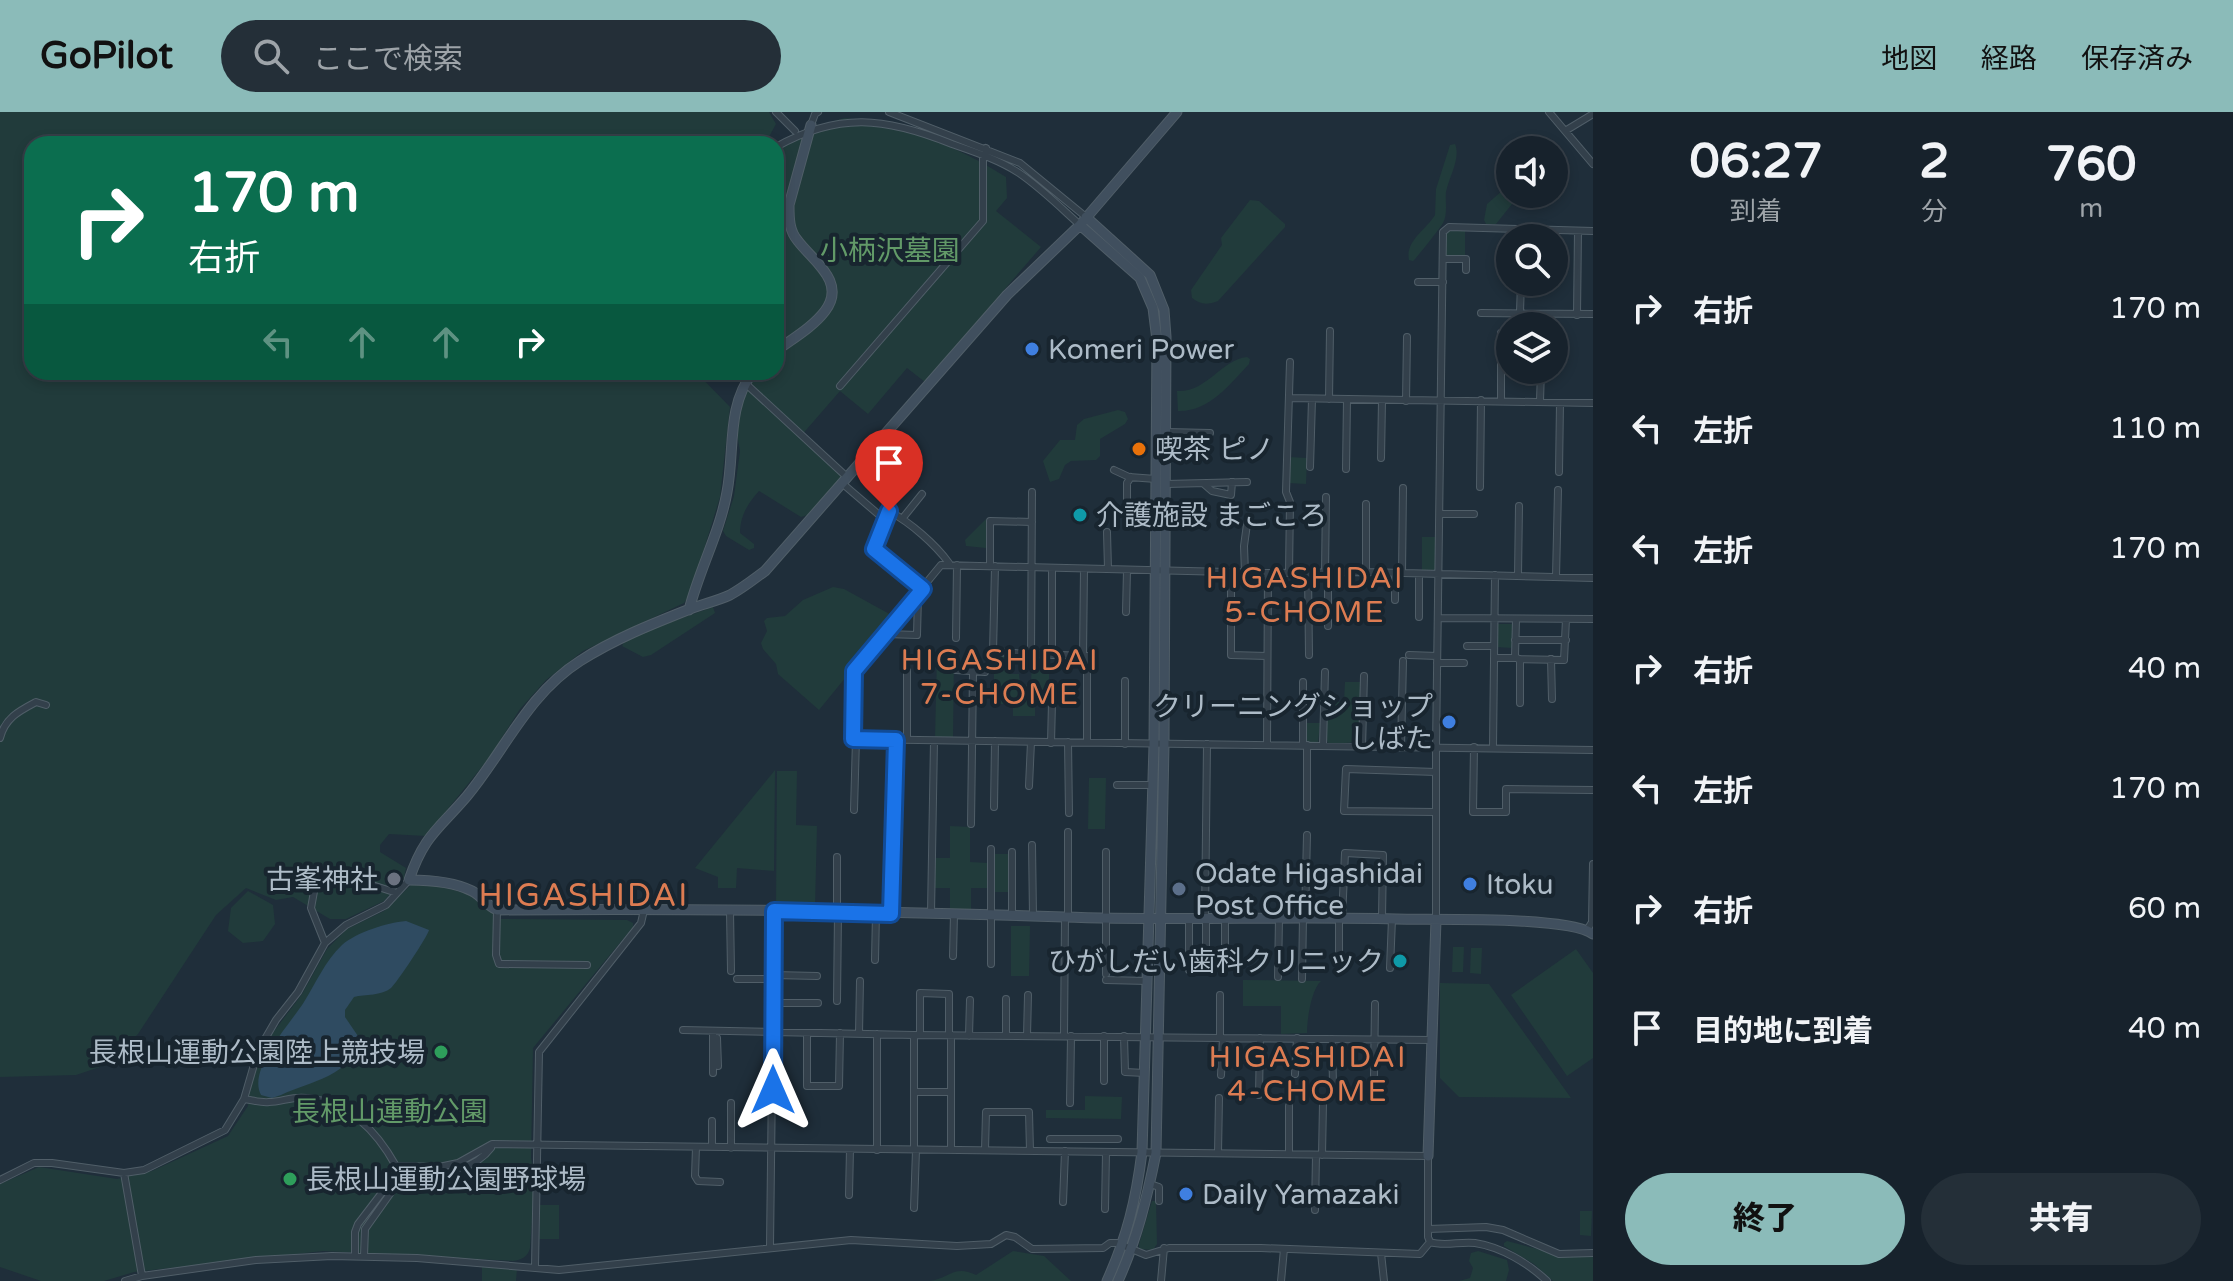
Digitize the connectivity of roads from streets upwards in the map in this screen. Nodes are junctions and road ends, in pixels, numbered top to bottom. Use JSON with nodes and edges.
{"nodes":[{"id":1,"x":776,"y":112,"type":"edge"},
{"id":2,"x":818,"y":112,"type":"edge"},
{"id":3,"x":889,"y":112,"type":"edge"},
{"id":4,"x":1177,"y":112,"type":"edge"},
{"id":5,"x":1549,"y":112,"type":"edge"},
{"id":6,"x":1593,"y":114,"type":"edge"},
{"id":7,"x":811,"y":125,"type":"junction"},
{"id":8,"x":795,"y":131,"type":"junction"},
{"id":9,"x":1565,"y":131,"type":"junction"},
{"id":10,"x":784,"y":140,"type":"edge"},
{"id":11,"x":985,"y":152,"type":"junction"},
{"id":12,"x":1592,"y":159,"type":"edge"},
{"id":13,"x":1083,"y":221,"type":"junction"},
{"id":14,"x":1496,"y":228,"type":"edge"},
{"id":15,"x":1568,"y":231,"type":"edge"},
{"id":16,"x":1578,"y":231,"type":"junction"},
{"id":17,"x":1593,"y":231,"type":"edge"},
{"id":18,"x":1443,"y":259,"type":"junction"},
{"id":19,"x":1466,"y":270,"type":"dead end"},
{"id":20,"x":1418,"y":282,"type":"dead end"},
{"id":21,"x":1443,"y":282,"type":"junction"},
{"id":22,"x":1521,"y":296,"type":"edge"},
{"id":23,"x":1520,"y":312,"type":"edge"},
{"id":24,"x":1481,"y":313,"type":"dead end"},
{"id":25,"x":1496,"y":313,"type":"edge"},
{"id":26,"x":1593,"y":314,"type":"edge"},
{"id":27,"x":1568,"y":315,"type":"edge"},
{"id":28,"x":1577,"y":315,"type":"junction"},
{"id":29,"x":1330,"y":331,"type":"dead end"},
{"id":30,"x":1407,"y":337,"type":"dead end"},
{"id":31,"x":784,"y":345,"type":"edge"},
{"id":32,"x":1290,"y":362,"type":"dead end"},
{"id":33,"x":747,"y":380,"type":"edge"},
{"id":34,"x":745,"y":383,"type":"junction"},
{"id":35,"x":1501,"y":384,"type":"edge"},
{"id":36,"x":1541,"y":384,"type":"edge"},
{"id":37,"x":840,"y":386,"type":"dead end"},
{"id":38,"x":1289,"y":398,"type":"junction"},
{"id":39,"x":1312,"y":399,"type":"junction"},
{"id":40,"x":1329,"y":399,"type":"junction"},
{"id":41,"x":1347,"y":399,"type":"junction"},
{"id":42,"x":1382,"y":400,"type":"junction"},
{"id":43,"x":1481,"y":400,"type":"junction"},
{"id":44,"x":1406,"y":401,"type":"junction"},
{"id":45,"x":1441,"y":401,"type":"junction"},
{"id":46,"x":1501,"y":401,"type":"junction"},
{"id":47,"x":1540,"y":401,"type":"junction"},
{"id":48,"x":1560,"y":403,"type":"junction"},
{"id":49,"x":1593,"y":403,"type":"edge"},
{"id":50,"x":1166,"y":432,"type":"junction"},
{"id":51,"x":1210,"y":433,"type":"dead end"},
{"id":52,"x":1381,"y":458,"type":"dead end"},
{"id":53,"x":1310,"y":467,"type":"dead end"},
{"id":54,"x":1346,"y":469,"type":"dead end"},
{"id":55,"x":1114,"y":470,"type":"dead end"},
{"id":56,"x":1559,"y":472,"type":"dead end"},
{"id":57,"x":1131,"y":477,"type":"junction"},
{"id":58,"x":1156,"y":479,"type":"junction"},
{"id":59,"x":846,"y":481,"type":"junction"},
{"id":60,"x":1232,"y":482,"type":"junction"},
{"id":61,"x":1247,"y":482,"type":"dead end"},
{"id":62,"x":1166,"y":484,"type":"junction"},
{"id":63,"x":1204,"y":484,"type":"junction"},
{"id":64,"x":1480,"y":487,"type":"dead end"},
{"id":65,"x":1403,"y":488,"type":"dead end"},
{"id":66,"x":1558,"y":490,"type":"dead end"},
{"id":67,"x":1032,"y":492,"type":"dead end"},
{"id":68,"x":922,"y":494,"type":"dead end"},
{"id":69,"x":1326,"y":497,"type":"dead end"},
{"id":70,"x":1366,"y":504,"type":"dead end"},
{"id":71,"x":1519,"y":506,"type":"dead end"},
{"id":72,"x":1127,"y":513,"type":"dead end"},
{"id":73,"x":1440,"y":514,"type":"junction"},
{"id":74,"x":1474,"y":514,"type":"dead end"},
{"id":75,"x":902,"y":519,"type":"junction"},
{"id":76,"x":885,"y":520,"type":"junction"},
{"id":77,"x":1032,"y":522,"type":"junction"},
{"id":78,"x":1247,"y":524,"type":"dead end"},
{"id":79,"x":1107,"y":532,"type":"dead end"},
{"id":80,"x":953,"y":564,"type":"junction"},
{"id":81,"x":992,"y":566,"type":"junction"},
{"id":82,"x":1031,"y":567,"type":"junction"},
{"id":83,"x":1052,"y":568,"type":"junction"},
{"id":84,"x":1084,"y":569,"type":"junction"},
{"id":85,"x":1108,"y":569,"type":"junction"},
{"id":86,"x":1127,"y":570,"type":"junction"},
{"id":87,"x":1161,"y":570,"type":"junction"},
{"id":88,"x":1231,"y":572,"type":"junction"},
{"id":89,"x":1366,"y":572,"type":"junction"},
{"id":90,"x":1245,"y":573,"type":"junction"},
{"id":91,"x":1268,"y":573,"type":"junction"},
{"id":92,"x":1289,"y":573,"type":"junction"},
{"id":93,"x":1308,"y":573,"type":"junction"},
{"id":94,"x":1326,"y":573,"type":"junction"},
{"id":95,"x":1398,"y":573,"type":"junction"},
{"id":96,"x":1419,"y":574,"type":"junction"},
{"id":97,"x":1439,"y":575,"type":"junction"},
{"id":98,"x":1495,"y":575,"type":"junction"},
{"id":99,"x":1518,"y":576,"type":"junction"},
{"id":100,"x":1556,"y":577,"type":"junction"},
{"id":101,"x":1593,"y":578,"type":"edge"},
{"id":102,"x":920,"y":593,"type":"junction"},
{"id":103,"x":1395,"y":600,"type":"dead end"},
{"id":104,"x":689,"y":610,"type":"junction"},
{"id":105,"x":1126,"y":612,"type":"dead end"},
{"id":106,"x":1419,"y":617,"type":"dead end"},
{"id":107,"x":1438,"y":618,"type":"junction"},
{"id":108,"x":1566,"y":619,"type":"junction"},
{"id":109,"x":1593,"y":619,"type":"edge"},
{"id":110,"x":1494,"y":620,"type":"junction"},
{"id":111,"x":1516,"y":620,"type":"junction"},
{"id":112,"x":1328,"y":626,"type":"dead end"},
{"id":113,"x":886,"y":634,"type":"junction"},
{"id":114,"x":956,"y":638,"type":"dead end"},
{"id":115,"x":1515,"y":640,"type":"junction"},
{"id":116,"x":1566,"y":640,"type":"junction"},
{"id":117,"x":1467,"y":646,"type":"dead end"},
{"id":118,"x":1494,"y":646,"type":"junction"},
{"id":119,"x":1031,"y":654,"type":"junction"},
{"id":120,"x":1052,"y":655,"type":"junction"},
{"id":121,"x":1309,"y":655,"type":"dead end"},
{"id":122,"x":1409,"y":655,"type":"dead end"},
{"id":123,"x":1083,"y":656,"type":"junction"},
{"id":124,"x":1267,"y":656,"type":"junction"},
{"id":125,"x":1494,"y":658,"type":"junction"},
{"id":126,"x":1518,"y":658,"type":"junction"},
{"id":127,"x":1437,"y":659,"type":"junction"},
{"id":128,"x":1551,"y":659,"type":"junction"},
{"id":129,"x":1403,"y":661,"type":"dead end"},
{"id":130,"x":1464,"y":663,"type":"dead end"},
{"id":131,"x":956,"y":670,"type":"dead end"},
{"id":132,"x":907,"y":671,"type":"dead end"},
{"id":133,"x":973,"y":672,"type":"junction"},
{"id":134,"x":985,"y":672,"type":"dead end"},
{"id":135,"x":1325,"y":672,"type":"dead end"},
{"id":136,"x":1364,"y":676,"type":"dead end"},
{"id":137,"x":1125,"y":681,"type":"dead end"},
{"id":138,"x":1303,"y":682,"type":"dead end"},
{"id":139,"x":1552,"y":699,"type":"dead end"},
{"id":140,"x":1052,"y":702,"type":"dead end"},
{"id":141,"x":1520,"y":703,"type":"dead end"},
{"id":142,"x":46,"y":705,"type":"dead end"},
{"id":143,"x":0,"y":738,"type":"edge"},
{"id":144,"x":856,"y":739,"type":"junction"},
{"id":145,"x":896,"y":740,"type":"junction"},
{"id":146,"x":907,"y":740,"type":"junction"},
{"id":147,"x":934,"y":741,"type":"junction"},
{"id":148,"x":995,"y":741,"type":"junction"},
{"id":149,"x":973,"y":742,"type":"junction"},
{"id":150,"x":1031,"y":742,"type":"junction"},
{"id":151,"x":1068,"y":742,"type":"junction"},
{"id":152,"x":1087,"y":742,"type":"junction"},
{"id":153,"x":1051,"y":743,"type":"junction"},
{"id":154,"x":1125,"y":744,"type":"junction"},
{"id":155,"x":1207,"y":744,"type":"junction"},
{"id":156,"x":1159,"y":745,"type":"junction"},
{"id":157,"x":1267,"y":745,"type":"junction"},
{"id":158,"x":1305,"y":745,"type":"junction"},
{"id":159,"x":1323,"y":746,"type":"junction"},
{"id":160,"x":1436,"y":747,"type":"junction"},
{"id":161,"x":1474,"y":747,"type":"junction"},
{"id":162,"x":1493,"y":747,"type":"junction"},
{"id":163,"x":1362,"y":748,"type":"junction"},
{"id":164,"x":1401,"y":748,"type":"junction"},
{"id":165,"x":1593,"y":750,"type":"edge"},
{"id":166,"x":1436,"y":772,"type":"junction"},
{"id":167,"x":1117,"y":785,"type":"dead end"},
{"id":168,"x":1153,"y":785,"type":"junction"},
{"id":169,"x":1029,"y":786,"type":"dead end"},
{"id":170,"x":1593,"y":790,"type":"edge"},
{"id":171,"x":994,"y":807,"type":"dead end"},
{"id":172,"x":1307,"y":807,"type":"dead end"},
{"id":173,"x":854,"y":810,"type":"dead end"},
{"id":174,"x":1435,"y":812,"type":"junction"},
{"id":175,"x":1069,"y":813,"type":"dead end"},
{"id":176,"x":971,"y":824,"type":"dead end"},
{"id":177,"x":1068,"y":832,"type":"dead end"},
{"id":178,"x":1307,"y":835,"type":"dead end"},
{"id":179,"x":1032,"y":845,"type":"dead end"},
{"id":180,"x":991,"y":849,"type":"dead end"},
{"id":181,"x":1012,"y":852,"type":"dead end"},
{"id":182,"x":1106,"y":852,"type":"dead end"},
{"id":183,"x":837,"y":857,"type":"dead end"},
{"id":184,"x":1593,"y":864,"type":"edge"},
{"id":185,"x":409,"y":880,"type":"junction"},
{"id":186,"x":397,"y":893,"type":"junction"},
{"id":187,"x":1593,"y":893,"type":"edge"},
{"id":188,"x":497,"y":910,"type":"junction"},
{"id":189,"x":644,"y":910,"type":"junction"},
{"id":190,"x":730,"y":911,"type":"junction"},
{"id":191,"x":774,"y":911,"type":"junction"},
{"id":192,"x":838,"y":913,"type":"junction"},
{"id":193,"x":876,"y":913,"type":"junction"},
{"id":194,"x":931,"y":913,"type":"junction"},
{"id":195,"x":991,"y":913,"type":"junction"},
{"id":196,"x":891,"y":914,"type":"junction"},
{"id":197,"x":954,"y":914,"type":"junction"},
{"id":198,"x":1012,"y":914,"type":"junction"},
{"id":199,"x":1033,"y":916,"type":"junction"},
{"id":200,"x":1066,"y":917,"type":"junction"},
{"id":201,"x":1304,"y":917,"type":"junction"},
{"id":202,"x":1106,"y":918,"type":"junction"},
{"id":203,"x":1279,"y":918,"type":"junction"},
{"id":204,"x":1341,"y":918,"type":"junction"},
{"id":205,"x":1156,"y":919,"type":"junction"},
{"id":206,"x":1189,"y":919,"type":"junction"},
{"id":207,"x":1206,"y":919,"type":"junction"},
{"id":208,"x":1225,"y":919,"type":"junction"},
{"id":209,"x":1387,"y":919,"type":"junction"},
{"id":210,"x":1436,"y":920,"type":"junction"},
{"id":211,"x":1590,"y":932,"type":"edge"},
{"id":212,"x":325,"y":943,"type":"junction"},
{"id":213,"x":953,"y":956,"type":"dead end"},
{"id":214,"x":1339,"y":956,"type":"dead end"},
{"id":215,"x":875,"y":960,"type":"dead end"},
{"id":216,"x":991,"y":964,"type":"dead end"},
{"id":217,"x":587,"y":965,"type":"dead end"},
{"id":218,"x":1206,"y":966,"type":"dead end"},
{"id":219,"x":1225,"y":968,"type":"dead end"},
{"id":220,"x":1390,"y":968,"type":"dead end"},
{"id":221,"x":1189,"y":970,"type":"dead end"},
{"id":222,"x":731,"y":971,"type":"dead end"},
{"id":223,"x":817,"y":976,"type":"dead end"},
{"id":224,"x":774,"y":977,"type":"junction"},
{"id":225,"x":1278,"y":977,"type":"dead end"},
{"id":226,"x":737,"y":979,"type":"dead end"},
{"id":227,"x":1302,"y":979,"type":"dead end"},
{"id":228,"x":860,"y":981,"type":"dead end"},
{"id":229,"x":1148,"y":981,"type":"junction"},
{"id":230,"x":1028,"y":995,"type":"dead end"},
{"id":231,"x":1220,"y":995,"type":"dead end"},
{"id":232,"x":1006,"y":999,"type":"dead end"},
{"id":233,"x":970,"y":1000,"type":"dead end"},
{"id":234,"x":837,"y":1001,"type":"dead end"},
{"id":235,"x":774,"y":1003,"type":"junction"},
{"id":236,"x":818,"y":1003,"type":"dead end"},
{"id":237,"x":1375,"y":1004,"type":"dead end"},
{"id":238,"x":683,"y":1030,"type":"dead end"},
{"id":239,"x":715,"y":1031,"type":"junction"},
{"id":240,"x":774,"y":1032,"type":"junction"},
{"id":241,"x":807,"y":1033,"type":"junction"},
{"id":242,"x":840,"y":1033,"type":"junction"},
{"id":243,"x":859,"y":1034,"type":"junction"},
{"id":244,"x":877,"y":1034,"type":"junction"},
{"id":245,"x":917,"y":1035,"type":"junction"},
{"id":246,"x":950,"y":1035,"type":"junction"},
{"id":247,"x":969,"y":1036,"type":"junction"},
{"id":248,"x":1006,"y":1036,"type":"junction"},
{"id":249,"x":1027,"y":1036,"type":"junction"},
{"id":250,"x":1067,"y":1036,"type":"junction"},
{"id":251,"x":1104,"y":1036,"type":"junction"},
{"id":252,"x":1124,"y":1036,"type":"junction"},
{"id":253,"x":1146,"y":1036,"type":"junction"},
{"id":254,"x":1159,"y":1037,"type":"junction"},
{"id":255,"x":1222,"y":1038,"type":"junction"},
{"id":256,"x":1260,"y":1038,"type":"junction"},
{"id":257,"x":1297,"y":1038,"type":"junction"},
{"id":258,"x":1332,"y":1039,"type":"junction"},
{"id":259,"x":1375,"y":1039,"type":"junction"},
{"id":260,"x":1433,"y":1040,"type":"junction"},
{"id":261,"x":718,"y":1066,"type":"dead end"},
{"id":262,"x":713,"y":1073,"type":"dead end"},
{"id":263,"x":1145,"y":1073,"type":"junction"},
{"id":264,"x":1295,"y":1074,"type":"dead end"},
{"id":265,"x":1221,"y":1075,"type":"dead end"},
{"id":266,"x":1374,"y":1075,"type":"dead end"},
{"id":267,"x":1104,"y":1081,"type":"dead end"},
{"id":268,"x":1333,"y":1084,"type":"dead end"},
{"id":269,"x":914,"y":1092,"type":"junction"},
{"id":270,"x":951,"y":1092,"type":"junction"},
{"id":271,"x":1259,"y":1095,"type":"dead end"},
{"id":272,"x":1219,"y":1098,"type":"dead end"},
{"id":273,"x":244,"y":1099,"type":"junction"},
{"id":274,"x":731,"y":1103,"type":"dead end"},
{"id":275,"x":1070,"y":1103,"type":"dead end"},
{"id":276,"x":1323,"y":1103,"type":"dead end"},
{"id":277,"x":1289,"y":1106,"type":"dead end"},
{"id":278,"x":712,"y":1121,"type":"dead end"},
{"id":279,"x":1050,"y":1139,"type":"dead end"},
{"id":280,"x":1082,"y":1139,"type":"junction"},
{"id":281,"x":1118,"y":1139,"type":"dead end"},
{"id":282,"x":536,"y":1145,"type":"junction"},
{"id":283,"x":696,"y":1147,"type":"junction"},
{"id":284,"x":712,"y":1147,"type":"junction"},
{"id":285,"x":731,"y":1148,"type":"junction"},
{"id":286,"x":773,"y":1148,"type":"junction"},
{"id":287,"x":850,"y":1149,"type":"junction"},
{"id":288,"x":877,"y":1150,"type":"junction"},
{"id":289,"x":915,"y":1150,"type":"junction"},
{"id":290,"x":951,"y":1150,"type":"junction"},
{"id":291,"x":985,"y":1150,"type":"junction"},
{"id":292,"x":1030,"y":1151,"type":"junction"},
{"id":293,"x":1065,"y":1151,"type":"junction"},
{"id":294,"x":1082,"y":1151,"type":"junction"},
{"id":295,"x":1106,"y":1152,"type":"junction"},
{"id":296,"x":1142,"y":1152,"type":"junction"},
{"id":297,"x":1156,"y":1153,"type":"junction"},
{"id":298,"x":1218,"y":1153,"type":"junction"},
{"id":299,"x":1289,"y":1154,"type":"junction"},
{"id":300,"x":1319,"y":1155,"type":"junction"},
{"id":301,"x":1428,"y":1156,"type":"junction"},
{"id":302,"x":396,"y":1166,"type":"junction"},
{"id":303,"x":124,"y":1173,"type":"junction"},
{"id":304,"x":0,"y":1180,"type":"edge"},
{"id":305,"x":720,"y":1182,"type":"dead end"},
{"id":306,"x":1150,"y":1184,"type":"junction"},
{"id":307,"x":849,"y":1195,"type":"dead end"},
{"id":308,"x":1159,"y":1201,"type":"dead end"},
{"id":309,"x":1063,"y":1202,"type":"dead end"},
{"id":310,"x":914,"y":1208,"type":"dead end"},
{"id":311,"x":1105,"y":1209,"type":"dead end"},
{"id":312,"x":1315,"y":1210,"type":"dead end"},
{"id":313,"x":1428,"y":1229,"type":"junction"},
{"id":314,"x":1430,"y":1242,"type":"junction"},
{"id":315,"x":770,"y":1247,"type":"junction"},
{"id":316,"x":1128,"y":1248,"type":"junction"},
{"id":317,"x":1164,"y":1248,"type":"junction"},
{"id":318,"x":1284,"y":1249,"type":"junction"},
{"id":319,"x":1381,"y":1253,"type":"junction"},
{"id":320,"x":1593,"y":1253,"type":"edge"},
{"id":321,"x":355,"y":1256,"type":"junction"},
{"id":322,"x":364,"y":1256,"type":"junction"},
{"id":323,"x":535,"y":1267,"type":"junction"},
{"id":324,"x":559,"y":1270,"type":"junction"},
{"id":325,"x":142,"y":1276,"type":"junction"},
{"id":326,"x":125,"y":1281,"type":"edge"},
{"id":327,"x":559,"y":1281,"type":"edge"},
{"id":328,"x":1107,"y":1281,"type":"edge"},
{"id":329,"x":1118,"y":1281,"type":"edge"},
{"id":330,"x":1161,"y":1281,"type":"edge"},
{"id":331,"x":1281,"y":1281,"type":"edge"},
{"id":332,"x":1384,"y":1281,"type":"edge"},
{"id":333,"x":1547,"y":1281,"type":"edge"}],
"edges":[{"from":1,"to":8,"type":"street"},
{"from":2,"to":7,"type":"street"},
{"from":3,"to":11,"type":"street"},
{"from":4,"to":13,"type":"street"},
{"from":5,"to":9,"type":"street"},
{"from":6,"to":9,"type":"street"},
{"from":7,"to":8,"type":"street"},
{"from":7,"to":11,"type":"street"},
{"from":7,"to":31,"type":"street"},
{"from":8,"to":10,"type":"street"},
{"from":9,"to":12,"type":"street"},
{"from":11,"to":13,"type":"street"},
{"from":11,"to":37,"type":"street"},
{"from":13,"to":50,"type":"street"},
{"from":13,"to":58,"type":"street"},
{"from":13,"to":59,"type":"street"},
{"from":14,"to":18,"type":"street"},
{"from":15,"to":16,"type":"street"},
{"from":16,"to":17,"type":"street"},
{"from":16,"to":28,"type":"street"},
{"from":18,"to":19,"type":"street"},
{"from":18,"to":21,"type":"street"},
{"from":20,"to":21,"type":"street"},
{"from":21,"to":45,"type":"street"},
{"from":22,"to":23,"type":"street"},
{"from":24,"to":25,"type":"street"},
{"from":26,"to":28,"type":"street"},
{"from":27,"to":28,"type":"street"},
{"from":29,"to":40,"type":"street"},
{"from":30,"to":44,"type":"street"},
{"from":32,"to":38,"type":"street"},
{"from":33,"to":34,"type":"street"},
{"from":34,"to":59,"type":"street"},
{"from":34,"to":104,"type":"street"},
{"from":35,"to":46,"type":"street"},
{"from":36,"to":47,"type":"street"},
{"from":38,"to":39,"type":"street"},
{"from":38,"to":92,"type":"street"},
{"from":39,"to":40,"type":"street"},
{"from":39,"to":53,"type":"street"},
{"from":40,"to":41,"type":"street"},
{"from":41,"to":42,"type":"street"},
{"from":41,"to":54,"type":"street"},
{"from":42,"to":44,"type":"street"},
{"from":42,"to":52,"type":"street"},
{"from":43,"to":45,"type":"street"},
{"from":43,"to":46,"type":"street"},
{"from":43,"to":64,"type":"street"},
{"from":44,"to":45,"type":"street"},
{"from":45,"to":73,"type":"street"},
{"from":46,"to":47,"type":"street"},
{"from":47,"to":48,"type":"street"},
{"from":48,"to":49,"type":"street"},
{"from":48,"to":56,"type":"street"},
{"from":50,"to":51,"type":"street"},
{"from":50,"to":62,"type":"street"},
{"from":55,"to":57,"type":"street"},
{"from":57,"to":58,"type":"street"},
{"from":57,"to":72,"type":"street"},
{"from":58,"to":87,"type":"street"},
{"from":59,"to":76,"type":"street"},
{"from":59,"to":104,"type":"street"},
{"from":60,"to":61,"type":"street"},
{"from":60,"to":63,"type":"street"},
{"from":60,"to":63,"type":"street"},
{"from":62,"to":63,"type":"street"},
{"from":62,"to":87,"type":"street"},
{"from":65,"to":95,"type":"street"},
{"from":66,"to":100,"type":"street"},
{"from":67,"to":77,"type":"street"},
{"from":68,"to":75,"type":"street"},
{"from":69,"to":94,"type":"street"},
{"from":70,"to":89,"type":"street"},
{"from":71,"to":99,"type":"street"},
{"from":73,"to":74,"type":"street"},
{"from":73,"to":97,"type":"street"},
{"from":75,"to":76,"type":"street"},
{"from":75,"to":80,"type":"street"},
{"from":76,"to":102,"type":"street"},
{"from":77,"to":81,"type":"street"},
{"from":77,"to":82,"type":"street"},
{"from":78,"to":90,"type":"street"},
{"from":79,"to":85,"type":"street"},
{"from":80,"to":81,"type":"street"},
{"from":80,"to":102,"type":"street"},
{"from":80,"to":114,"type":"street"},
{"from":81,"to":82,"type":"street"},
{"from":81,"to":119,"type":"street"},
{"from":82,"to":83,"type":"street"},
{"from":82,"to":119,"type":"street"},
{"from":83,"to":84,"type":"street"},
{"from":83,"to":120,"type":"street"},
{"from":84,"to":85,"type":"street"},
{"from":84,"to":123,"type":"street"},
{"from":85,"to":86,"type":"street"},
{"from":86,"to":87,"type":"street"},
{"from":86,"to":105,"type":"street"},
{"from":87,"to":88,"type":"street"},
{"from":87,"to":156,"type":"street"},
{"from":88,"to":90,"type":"street"},
{"from":88,"to":124,"type":"street"},
{"from":89,"to":94,"type":"street"},
{"from":89,"to":95,"type":"street"},
{"from":90,"to":91,"type":"street"},
{"from":91,"to":92,"type":"street"},
{"from":91,"to":124,"type":"street"},
{"from":92,"to":93,"type":"street"},
{"from":93,"to":94,"type":"street"},
{"from":93,"to":121,"type":"street"},
{"from":94,"to":112,"type":"street"},
{"from":95,"to":96,"type":"street"},
{"from":95,"to":103,"type":"street"},
{"from":96,"to":97,"type":"street"},
{"from":96,"to":106,"type":"street"},
{"from":97,"to":98,"type":"street"},
{"from":97,"to":107,"type":"street"},
{"from":98,"to":99,"type":"street"},
{"from":98,"to":110,"type":"street"},
{"from":99,"to":100,"type":"street"},
{"from":100,"to":101,"type":"street"},
{"from":102,"to":113,"type":"street"},
{"from":102,"to":113,"type":"street"},
{"from":104,"to":185,"type":"street"},
{"from":107,"to":110,"type":"street"},
{"from":107,"to":127,"type":"street"},
{"from":108,"to":109,"type":"street"},
{"from":108,"to":111,"type":"street"},
{"from":108,"to":116,"type":"street"},
{"from":110,"to":111,"type":"street"},
{"from":110,"to":118,"type":"street"},
{"from":111,"to":115,"type":"street"},
{"from":113,"to":144,"type":"street"},
{"from":115,"to":116,"type":"street"},
{"from":115,"to":126,"type":"street"},
{"from":116,"to":128,"type":"street"},
{"from":117,"to":118,"type":"street"},
{"from":118,"to":125,"type":"street"},
{"from":119,"to":120,"type":"street"},
{"from":120,"to":123,"type":"street"},
{"from":122,"to":127,"type":"street"},
{"from":123,"to":152,"type":"street"},
{"from":124,"to":157,"type":"street"},
{"from":125,"to":126,"type":"street"},
{"from":125,"to":162,"type":"street"},
{"from":126,"to":128,"type":"street"},
{"from":126,"to":141,"type":"street"},
{"from":127,"to":130,"type":"street"},
{"from":127,"to":160,"type":"street"},
{"from":128,"to":139,"type":"street"},
{"from":129,"to":164,"type":"street"},
{"from":131,"to":133,"type":"street"},
{"from":132,"to":146,"type":"street"},
{"from":133,"to":134,"type":"street"},
{"from":133,"to":149,"type":"street"},
{"from":135,"to":159,"type":"street"},
{"from":136,"to":163,"type":"street"},
{"from":137,"to":154,"type":"street"},
{"from":138,"to":158,"type":"street"},
{"from":140,"to":153,"type":"street"},
{"from":142,"to":143,"type":"street"},
{"from":144,"to":145,"type":"street"},
{"from":144,"to":173,"type":"street"},
{"from":145,"to":146,"type":"street"},
{"from":145,"to":196,"type":"street"},
{"from":146,"to":147,"type":"street"},
{"from":147,"to":149,"type":"street"},
{"from":147,"to":194,"type":"street"},
{"from":148,"to":149,"type":"street"},
{"from":148,"to":150,"type":"street"},
{"from":148,"to":171,"type":"street"},
{"from":149,"to":176,"type":"street"},
{"from":150,"to":153,"type":"street"},
{"from":150,"to":169,"type":"street"},
{"from":151,"to":152,"type":"street"},
{"from":151,"to":153,"type":"street"},
{"from":151,"to":175,"type":"street"},
{"from":152,"to":154,"type":"street"},
{"from":154,"to":156,"type":"street"},
{"from":155,"to":156,"type":"street"},
{"from":155,"to":157,"type":"street"},
{"from":155,"to":207,"type":"street"},
{"from":156,"to":168,"type":"street"},
{"from":156,"to":205,"type":"street"},
{"from":157,"to":158,"type":"street"},
{"from":158,"to":159,"type":"street"},
{"from":158,"to":172,"type":"street"},
{"from":159,"to":163,"type":"street"},
{"from":160,"to":161,"type":"street"},
{"from":160,"to":164,"type":"street"},
{"from":160,"to":166,"type":"street"},
{"from":161,"to":162,"type":"street"},
{"from":161,"to":170,"type":"street"},
{"from":162,"to":165,"type":"street"},
{"from":163,"to":164,"type":"street"},
{"from":166,"to":174,"type":"street"},
{"from":166,"to":174,"type":"street"},
{"from":167,"to":168,"type":"street"},
{"from":168,"to":205,"type":"street"},
{"from":174,"to":210,"type":"street"},
{"from":177,"to":200,"type":"street"},
{"from":178,"to":201,"type":"street"},
{"from":179,"to":199,"type":"street"},
{"from":180,"to":195,"type":"street"},
{"from":181,"to":198,"type":"street"},
{"from":182,"to":202,"type":"street"},
{"from":183,"to":192,"type":"street"},
{"from":184,"to":187,"type":"street"},
{"from":185,"to":186,"type":"street"},
{"from":185,"to":188,"type":"street"},
{"from":186,"to":212,"type":"street"},
{"from":186,"to":212,"type":"street"},
{"from":187,"to":211,"type":"street"},
{"from":188,"to":189,"type":"street"},
{"from":188,"to":217,"type":"street"},
{"from":189,"to":190,"type":"street"},
{"from":189,"to":282,"type":"street"},
{"from":190,"to":191,"type":"street"},
{"from":190,"to":222,"type":"street"},
{"from":191,"to":192,"type":"street"},
{"from":191,"to":224,"type":"street"},
{"from":192,"to":193,"type":"street"},
{"from":192,"to":234,"type":"street"},
{"from":193,"to":196,"type":"street"},
{"from":193,"to":215,"type":"street"},
{"from":194,"to":196,"type":"street"},
{"from":194,"to":197,"type":"street"},
{"from":195,"to":197,"type":"street"},
{"from":195,"to":198,"type":"street"},
{"from":195,"to":216,"type":"street"},
{"from":197,"to":213,"type":"street"},
{"from":198,"to":199,"type":"street"},
{"from":199,"to":200,"type":"street"},
{"from":200,"to":202,"type":"street"},
{"from":200,"to":250,"type":"street"},
{"from":201,"to":203,"type":"street"},
{"from":201,"to":204,"type":"street"},
{"from":201,"to":227,"type":"street"},
{"from":202,"to":205,"type":"street"},
{"from":202,"to":229,"type":"street"},
{"from":203,"to":208,"type":"street"},
{"from":203,"to":225,"type":"street"},
{"from":204,"to":209,"type":"street"},
{"from":204,"to":209,"type":"street"},
{"from":204,"to":214,"type":"street"},
{"from":205,"to":206,"type":"street"},
{"from":205,"to":229,"type":"street"},
{"from":205,"to":254,"type":"street"},
{"from":206,"to":207,"type":"street"},
{"from":206,"to":221,"type":"street"},
{"from":207,"to":208,"type":"street"},
{"from":207,"to":218,"type":"street"},
{"from":208,"to":219,"type":"street"},
{"from":209,"to":210,"type":"street"},
{"from":209,"to":220,"type":"street"},
{"from":210,"to":211,"type":"street"},
{"from":210,"to":260,"type":"street"},
{"from":212,"to":273,"type":"street"},
{"from":223,"to":224,"type":"street"},
{"from":224,"to":226,"type":"street"},
{"from":224,"to":235,"type":"street"},
{"from":228,"to":243,"type":"street"},
{"from":229,"to":253,"type":"street"},
{"from":230,"to":249,"type":"street"},
{"from":231,"to":255,"type":"street"},
{"from":232,"to":248,"type":"street"},
{"from":233,"to":247,"type":"street"},
{"from":235,"to":236,"type":"street"},
{"from":235,"to":240,"type":"street"},
{"from":237,"to":259,"type":"street"},
{"from":238,"to":239,"type":"street"},
{"from":239,"to":240,"type":"street"},
{"from":239,"to":261,"type":"street"},
{"from":239,"to":262,"type":"street"},
{"from":240,"to":241,"type":"street"},
{"from":240,"to":286,"type":"street"},
{"from":241,"to":242,"type":"street"},
{"from":241,"to":242,"type":"street"},
{"from":242,"to":243,"type":"street"},
{"from":243,"to":244,"type":"street"},
{"from":244,"to":245,"type":"street"},
{"from":244,"to":288,"type":"street"},
{"from":245,"to":246,"type":"street"},
{"from":245,"to":246,"type":"street"},
{"from":245,"to":269,"type":"street"},
{"from":246,"to":247,"type":"street"},
{"from":246,"to":270,"type":"street"},
{"from":247,"to":248,"type":"street"},
{"from":248,"to":249,"type":"street"},
{"from":249,"to":250,"type":"street"},
{"from":250,"to":251,"type":"street"},
{"from":250,"to":275,"type":"street"},
{"from":251,"to":252,"type":"street"},
{"from":251,"to":267,"type":"street"},
{"from":252,"to":253,"type":"street"},
{"from":252,"to":263,"type":"street"},
{"from":253,"to":254,"type":"street"},
{"from":253,"to":263,"type":"street"},
{"from":254,"to":255,"type":"street"},
{"from":254,"to":297,"type":"street"},
{"from":255,"to":256,"type":"street"},
{"from":255,"to":265,"type":"street"},
{"from":256,"to":257,"type":"street"},
{"from":256,"to":271,"type":"street"},
{"from":257,"to":258,"type":"street"},
{"from":257,"to":264,"type":"street"},
{"from":258,"to":259,"type":"street"},
{"from":258,"to":268,"type":"street"},
{"from":259,"to":260,"type":"street"},
{"from":259,"to":266,"type":"street"},
{"from":260,"to":301,"type":"street"},
{"from":263,"to":296,"type":"street"},
{"from":269,"to":270,"type":"street"},
{"from":269,"to":289,"type":"street"},
{"from":270,"to":290,"type":"street"},
{"from":272,"to":298,"type":"street"},
{"from":273,"to":302,"type":"street"},
{"from":273,"to":303,"type":"street"},
{"from":274,"to":285,"type":"street"},
{"from":276,"to":300,"type":"street"},
{"from":277,"to":299,"type":"street"},
{"from":278,"to":284,"type":"street"},
{"from":279,"to":280,"type":"street"},
{"from":280,"to":281,"type":"street"},
{"from":280,"to":294,"type":"street"},
{"from":282,"to":283,"type":"street"},
{"from":282,"to":302,"type":"street"},
{"from":282,"to":323,"type":"street"},
{"from":283,"to":284,"type":"street"},
{"from":283,"to":305,"type":"street"},
{"from":284,"to":285,"type":"street"},
{"from":285,"to":286,"type":"street"},
{"from":286,"to":287,"type":"street"},
{"from":286,"to":315,"type":"street"},
{"from":287,"to":288,"type":"street"},
{"from":287,"to":307,"type":"street"},
{"from":288,"to":289,"type":"street"},
{"from":289,"to":290,"type":"street"},
{"from":289,"to":310,"type":"street"},
{"from":290,"to":291,"type":"street"},
{"from":291,"to":292,"type":"street"},
{"from":291,"to":292,"type":"street"},
{"from":292,"to":293,"type":"street"},
{"from":293,"to":294,"type":"street"},
{"from":293,"to":309,"type":"street"},
{"from":294,"to":295,"type":"street"},
{"from":295,"to":296,"type":"street"},
{"from":295,"to":311,"type":"street"},
{"from":296,"to":297,"type":"street"},
{"from":296,"to":316,"type":"street"},
{"from":297,"to":298,"type":"street"},
{"from":297,"to":306,"type":"street"},
{"from":298,"to":299,"type":"street"},
{"from":299,"to":300,"type":"street"},
{"from":300,"to":301,"type":"street"},
{"from":300,"to":312,"type":"street"},
{"from":301,"to":313,"type":"street"},
{"from":302,"to":321,"type":"street"},
{"from":302,"to":322,"type":"street"},
{"from":303,"to":304,"type":"street"},
{"from":303,"to":325,"type":"street"},
{"from":306,"to":308,"type":"street"},
{"from":306,"to":316,"type":"street"},
{"from":313,"to":314,"type":"street"},
{"from":313,"to":320,"type":"street"},
{"from":314,"to":319,"type":"street"},
{"from":314,"to":333,"type":"street"},
{"from":315,"to":316,"type":"street"},
{"from":315,"to":324,"type":"street"},
{"from":316,"to":317,"type":"street"},
{"from":316,"to":328,"type":"street"},
{"from":316,"to":329,"type":"street"},
{"from":317,"to":318,"type":"street"},
{"from":317,"to":330,"type":"street"},
{"from":318,"to":319,"type":"street"},
{"from":318,"to":331,"type":"street"},
{"from":319,"to":332,"type":"street"},
{"from":321,"to":322,"type":"street"},
{"from":321,"to":325,"type":"street"},
{"from":322,"to":323,"type":"street"},
{"from":323,"to":324,"type":"street"},
{"from":324,"to":327,"type":"street"},
{"from":325,"to":326,"type":"street"}]}
